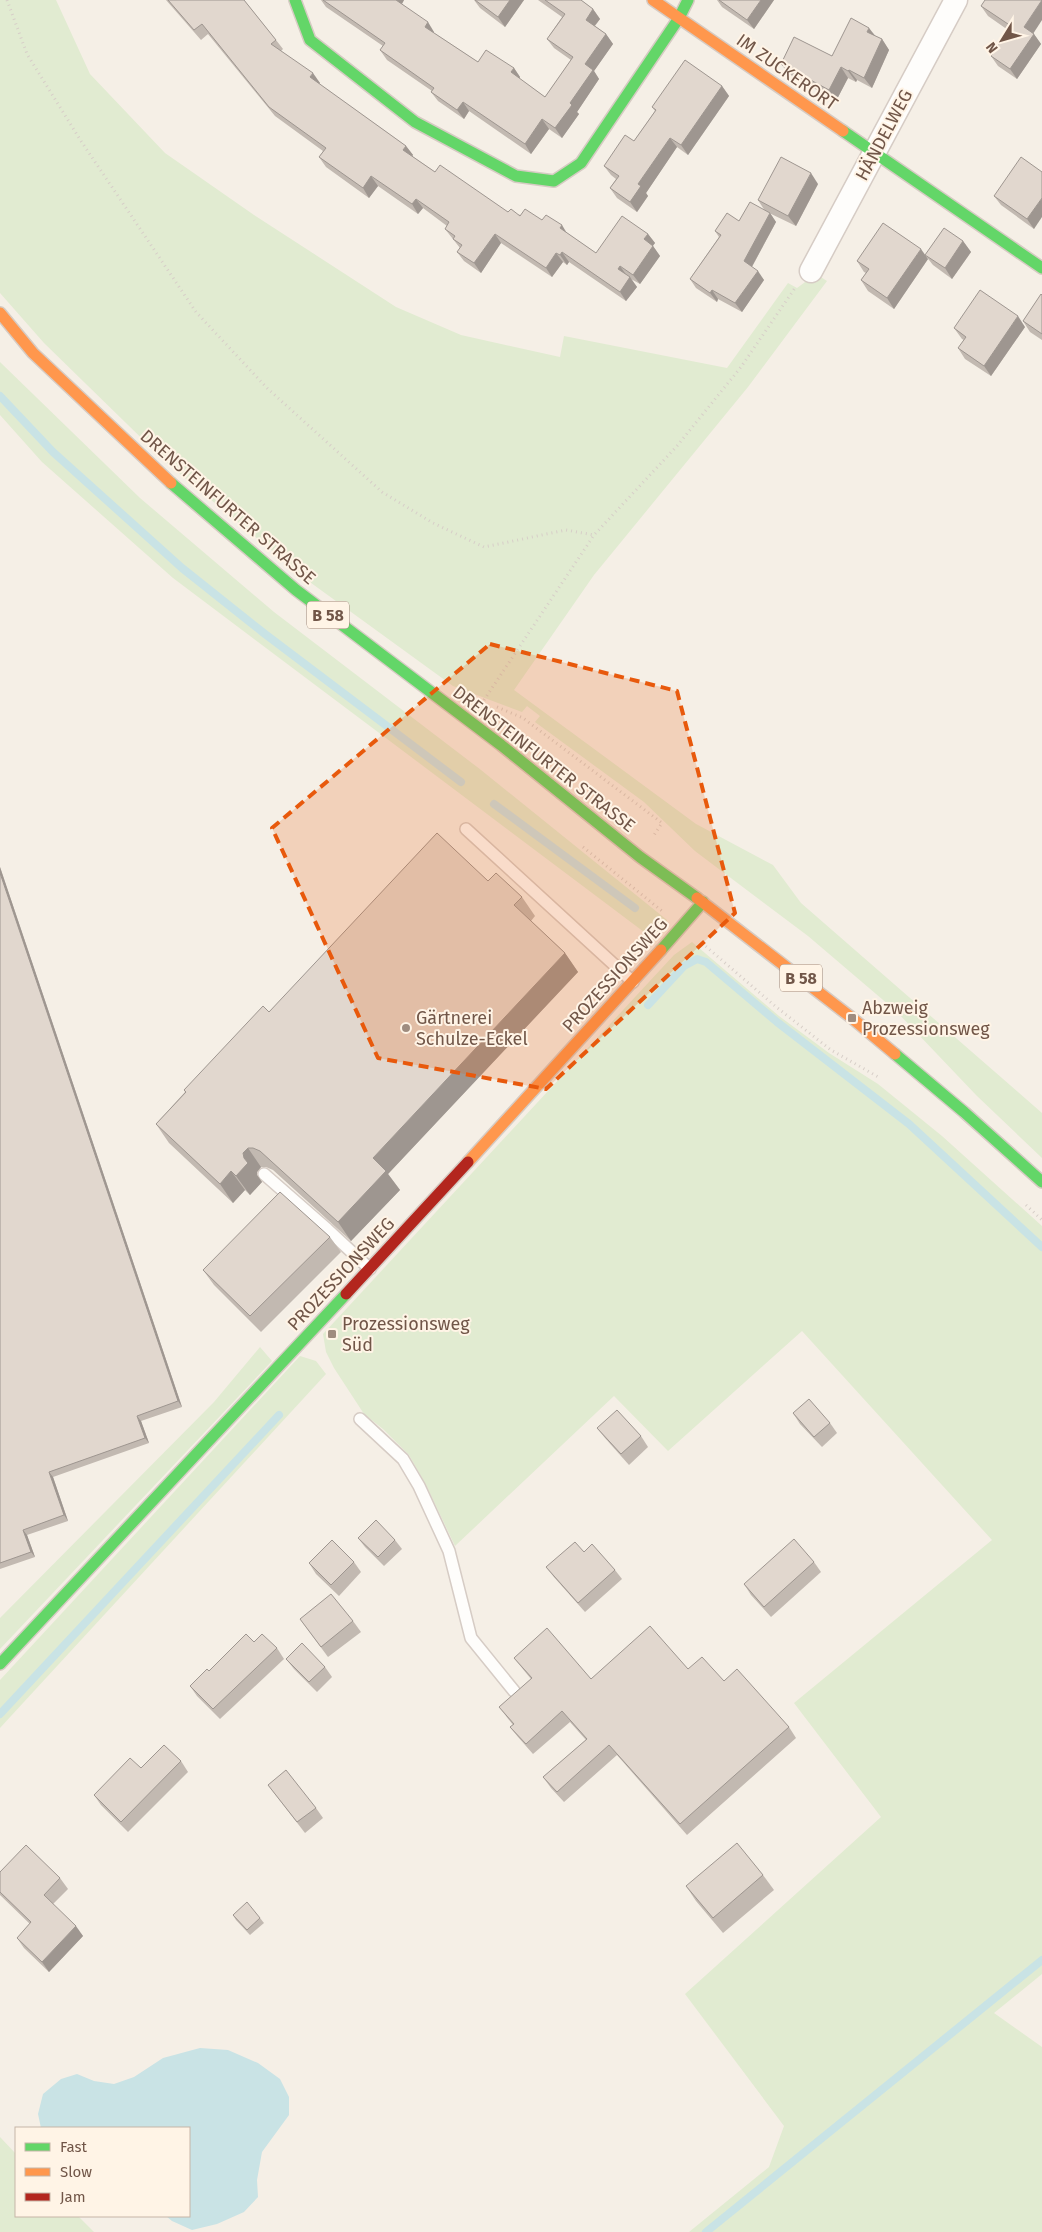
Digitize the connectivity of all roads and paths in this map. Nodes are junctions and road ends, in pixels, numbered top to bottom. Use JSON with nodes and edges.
{"nodes":[{"id":1,"x":7,"y":0,"type":"edge"},
{"id":2,"x":295,"y":0,"type":"edge"},
{"id":3,"x":653,"y":0,"type":"edge"},
{"id":4,"x":688,"y":0,"type":"edge"},
{"id":5,"x":956,"y":0,"type":"edge"},
{"id":6,"x":679,"y":18,"type":"junction"},
{"id":7,"x":874,"y":153,"type":"junction"},
{"id":8,"x":1042,"y":268,"type":"edge"},
{"id":9,"x":811,"y":271,"type":"joint"},
{"id":10,"x":0,"y":313,"type":"edge"},
{"id":11,"x":594,"y":535,"type":"junction"},
{"id":12,"x":662,"y":823,"type":"dead end"},
{"id":13,"x":466,"y":829,"type":"dead end"},
{"id":14,"x":703,"y":902,"type":"junction"},
{"id":15,"x":633,"y":982,"type":"junction"},
{"id":16,"x":264,"y":1174,"type":"edge"},
{"id":17,"x":1042,"y":1182,"type":"edge"},
{"id":18,"x":370,"y":1269,"type":"junction"},
{"id":19,"x":360,"y":1419,"type":"dead end"},
{"id":20,"x":0,"y":1664,"type":"edge"},
{"id":21,"x":514,"y":1691,"type":"edge"}],
"edges":[{"from":1,"to":11,"type":"path"},
{"from":2,"to":6,"type":"street"},
{"from":3,"to":6,"type":"street","name":"IM ZUCKERORT"},
{"from":4,"to":6,"type":"street"},
{"from":5,"to":7,"type":"street","name":"HÄNDELWEG"},
{"from":6,"to":7,"type":"street","name":"IM ZUCKERORT"},
{"from":7,"to":8,"type":"street","name":"IM ZUCKERORT"},
{"from":7,"to":9,"type":"street","name":"HÄNDELWEG"},
{"from":9,"to":11,"type":"path"},
{"from":10,"to":14,"type":"street","name":"DRENSTEINFURTER STRASSE","number":"B 58"},
{"from":11,"to":12,"type":"path"},
{"from":13,"to":15,"type":"lane"},
{"from":14,"to":15,"type":"street","name":"PROZESSIONSWEG"},
{"from":14,"to":17,"type":"street","name":"DRENSTEINFURTER STRASSE","number":"B 58"},
{"from":15,"to":18,"type":"street","name":"PROZESSIONSWEG"},
{"from":16,"to":18,"type":"lane"},
{"from":18,"to":20,"type":"street","name":"PROZESSIONSWEG"},
{"from":19,"to":21,"type":"lane"}]}
